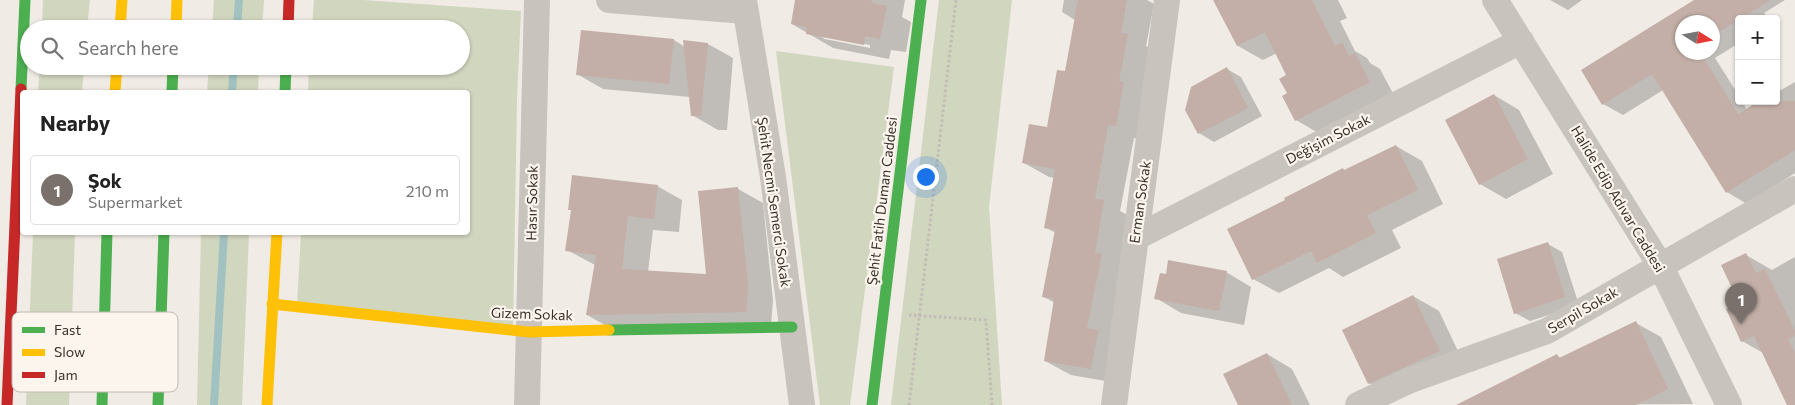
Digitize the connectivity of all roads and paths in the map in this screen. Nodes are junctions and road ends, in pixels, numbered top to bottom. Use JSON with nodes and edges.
{"nodes":[{"id":1,"x":25,"y":0,"type":"edge"},
{"id":2,"x":122,"y":0,"type":"edge"},
{"id":3,"x":177,"y":0,"type":"edge"},
{"id":4,"x":289,"y":0,"type":"edge"},
{"id":5,"x":537,"y":0,"type":"edge"},
{"id":6,"x":609,"y":0,"type":"edge"},
{"id":7,"x":921,"y":0,"type":"edge"},
{"id":8,"x":956,"y":0,"type":"edge"},
{"id":9,"x":1167,"y":0,"type":"edge"},
{"id":10,"x":1495,"y":0,"type":"edge"},
{"id":11,"x":744,"y":6,"type":"edge"},
{"id":12,"x":24,"y":20,"type":"edge"},
{"id":13,"x":121,"y":20,"type":"edge"},
{"id":14,"x":176,"y":20,"type":"edge"},
{"id":15,"x":288,"y":20,"type":"edge"},
{"id":16,"x":1521,"y":41,"type":"junction"},
{"id":17,"x":22,"y":75,"type":"edge"},
{"id":18,"x":116,"y":75,"type":"edge"},
{"id":19,"x":173,"y":75,"type":"edge"},
{"id":20,"x":286,"y":75,"type":"edge"},
{"id":21,"x":21,"y":90,"type":"edge"},
{"id":22,"x":115,"y":90,"type":"edge"},
{"id":23,"x":172,"y":90,"type":"edge"},
{"id":24,"x":285,"y":90,"type":"edge"},
{"id":25,"x":20,"y":112,"type":"edge"},
{"id":26,"x":1795,"y":189,"type":"edge"},
{"id":27,"x":107,"y":235,"type":"edge"},
{"id":28,"x":164,"y":235,"type":"edge"},
{"id":29,"x":277,"y":235,"type":"edge"},
{"id":30,"x":1135,"y":238,"type":"junction"},
{"id":31,"x":1660,"y":265,"type":"junction"},
{"id":32,"x":272,"y":304,"type":"junction"},
{"id":33,"x":105,"y":312,"type":"edge"},
{"id":34,"x":161,"y":312,"type":"edge"},
{"id":35,"x":919,"y":315,"type":"junction"},
{"id":36,"x":792,"y":327,"type":"junction"},
{"id":37,"x":529,"y":332,"type":"junction"},
{"id":38,"x":102,"y":392,"type":"edge"},
{"id":39,"x":158,"y":392,"type":"edge"},
{"id":40,"x":7,"y":405,"type":"edge"},
{"id":41,"x":102,"y":405,"type":"edge"},
{"id":42,"x":158,"y":405,"type":"edge"},
{"id":43,"x":267,"y":405,"type":"edge"},
{"id":44,"x":527,"y":405,"type":"edge"},
{"id":45,"x":802,"y":405,"type":"edge"},
{"id":46,"x":872,"y":405,"type":"edge"},
{"id":47,"x":909,"y":405,"type":"edge"},
{"id":48,"x":992,"y":405,"type":"edge"},
{"id":49,"x":1114,"y":405,"type":"edge"},
{"id":50,"x":1358,"y":405,"type":"edge"},
{"id":51,"x":1729,"y":405,"type":"edge"}],
"edges":[{"from":1,"to":12,"type":"main road"},
{"from":2,"to":13,"type":"main road"},
{"from":3,"to":14,"type":"main road"},
{"from":4,"to":15,"type":"main road"},
{"from":5,"to":37,"type":"street","name":"Hasır Sokak"},
{"from":6,"to":11,"type":"street"},
{"from":7,"to":46,"type":"main road","name":"Şehit Fatih Duman Caddesi"},
{"from":8,"to":35,"type":"path"},
{"from":9,"to":30,"type":"street","name":"Erman Sokak"},
{"from":10,"to":16,"type":"street","name":"Halide Edip Adıvar Caddesi"},
{"from":11,"to":36,"type":"street","name":"Şehit Necmi Semerci Sokak"},
{"from":16,"to":30,"type":"street","name":"Değişim Sokak"},
{"from":16,"to":31,"type":"street","name":"Halide Edip Adıvar Caddesi"},
{"from":17,"to":21,"type":"main road"},
{"from":18,"to":22,"type":"main road"},
{"from":19,"to":23,"type":"main road"},
{"from":20,"to":24,"type":"main road"},
{"from":25,"to":40,"type":"main road"},
{"from":26,"to":31,"type":"street","name":"Serpil Sokak"},
{"from":27,"to":33,"type":"main road"},
{"from":28,"to":34,"type":"main road"},
{"from":29,"to":32,"type":"main road"},
{"from":30,"to":49,"type":"street","name":"Erman Sokak"},
{"from":31,"to":50,"type":"street","name":"Serpil Sokak"},
{"from":31,"to":51,"type":"street","name":"Halide Edip Adıvar Caddesi"},
{"from":32,"to":37,"type":"main road","name":"Gizem Sokak"},
{"from":32,"to":43,"type":"main road"},
{"from":35,"to":47,"type":"path"},
{"from":35,"to":48,"type":"path"},
{"from":36,"to":37,"type":"main road","name":"Gizem Sokak"},
{"from":36,"to":45,"type":"street","name":"Şehit Necmi Semerci Sokak"},
{"from":37,"to":44,"type":"street","name":"Hasır Sokak"},
{"from":38,"to":41,"type":"main road"},
{"from":39,"to":42,"type":"main road"}]}
